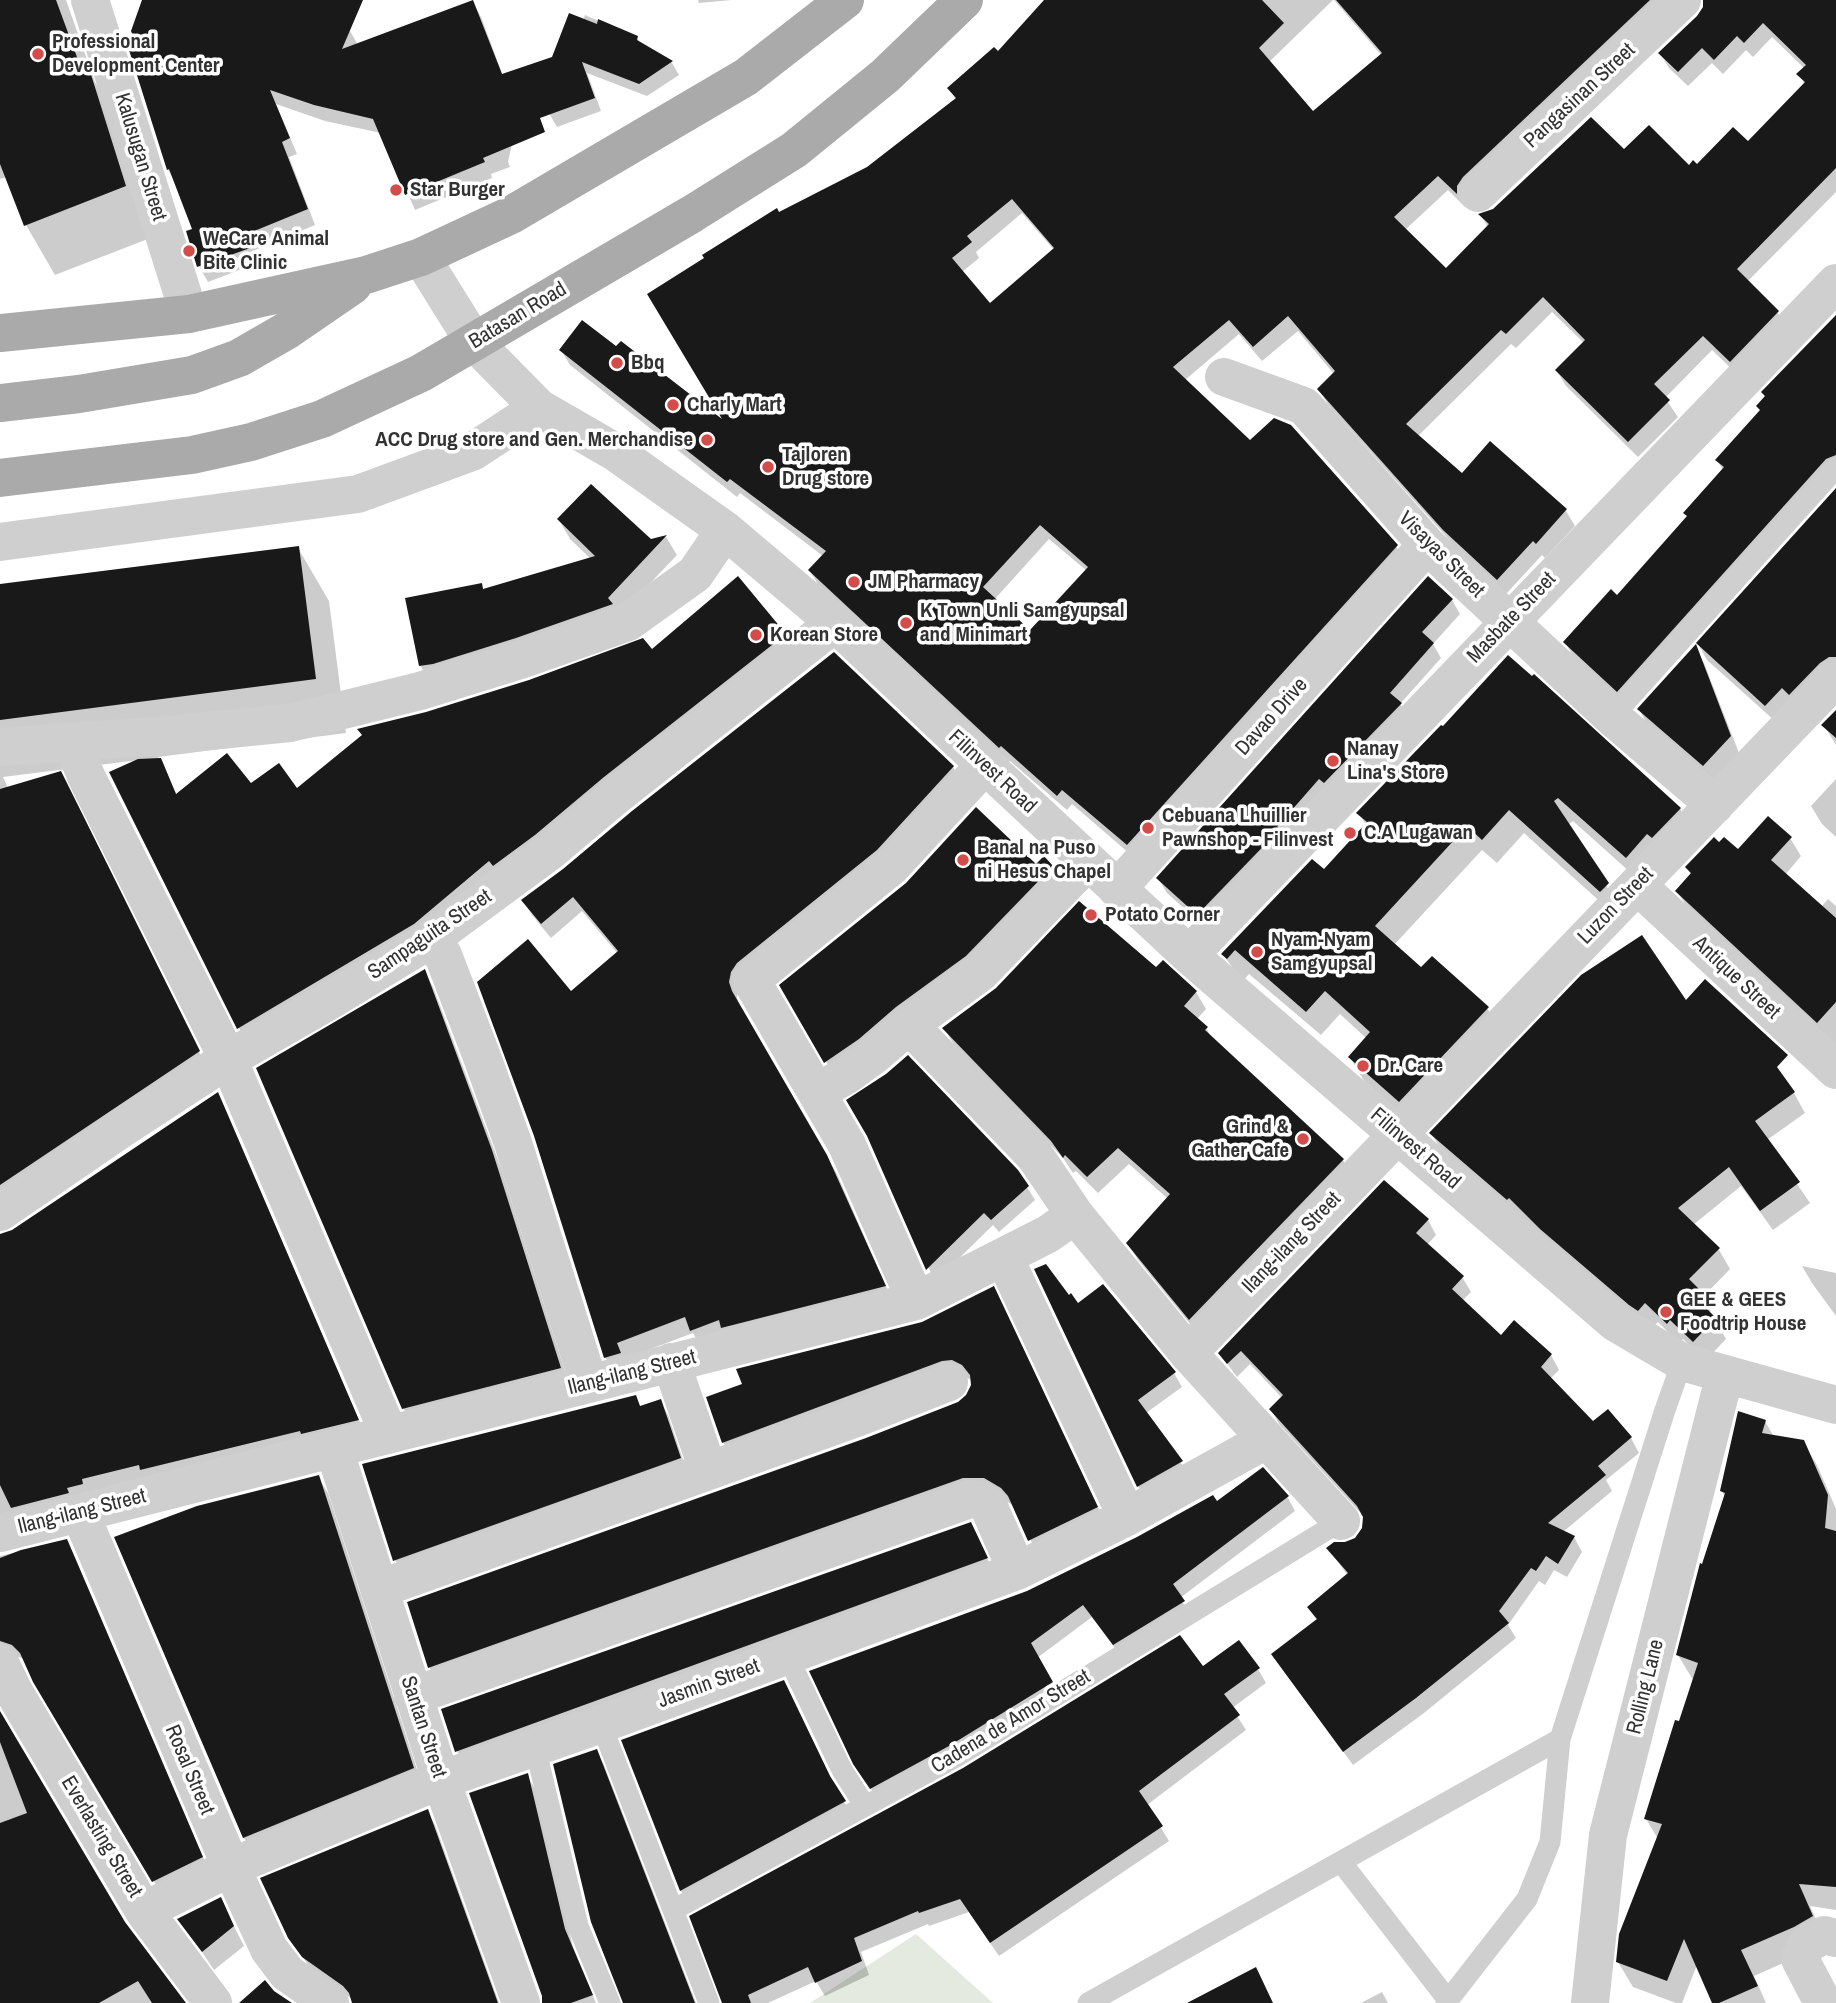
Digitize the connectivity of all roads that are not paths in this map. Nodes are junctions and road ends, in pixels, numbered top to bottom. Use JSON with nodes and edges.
{"nodes":[{"id":1,"x":90,"y":0,"type":"edge"},
{"id":2,"x":845,"y":0,"type":"edge"},
{"id":3,"x":964,"y":0,"type":"edge"},
{"id":4,"x":1682,"y":0,"type":"edge"},
{"id":5,"x":1478,"y":192,"type":"dead end"},
{"id":6,"x":421,"y":257,"type":"junction"},
{"id":7,"x":366,"y":275,"type":"junction"},
{"id":8,"x":1836,"y":283,"type":"edge"},
{"id":9,"x":189,"y":314,"type":"junction"},
{"id":10,"x":0,"y":333,"type":"edge"},
{"id":11,"x":474,"y":342,"type":"junction"},
{"id":12,"x":1224,"y":377,"type":"dead end"},
{"id":13,"x":0,"y":403,"type":"edge"},
{"id":14,"x":539,"y":408,"type":"junction"},
{"id":15,"x":1836,"y":468,"type":"edge"},
{"id":16,"x":0,"y":478,"type":"edge"},
{"id":17,"x":725,"y":530,"type":"junction"},
{"id":18,"x":0,"y":542,"type":"edge"},
{"id":19,"x":1427,"y":545,"type":"junction"},
{"id":20,"x":1509,"y":621,"type":"junction"},
{"id":21,"x":835,"y":623,"type":"junction"},
{"id":22,"x":1836,"y":678,"type":"edge"},
{"id":23,"x":1612,"y":717,"type":"junction"},
{"id":24,"x":74,"y":743,"type":"junction"},
{"id":25,"x":0,"y":747,"type":"edge"},
{"id":26,"x":985,"y":765,"type":"junction"},
{"id":27,"x":1715,"y":805,"type":"junction"},
{"id":28,"x":1088,"y":861,"type":"junction"},
{"id":29,"x":1636,"y":885,"type":"junction"},
{"id":30,"x":1118,"y":889,"type":"junction"},
{"id":31,"x":428,"y":941,"type":"junction"},
{"id":32,"x":1189,"y":954,"type":"junction"},
{"id":33,"x":909,"y":1025,"type":"junction"},
{"id":34,"x":1830,"y":1053,"type":"edge"},
{"id":35,"x":228,"y":1059,"type":"junction"},
{"id":36,"x":817,"y":1092,"type":"junction"},
{"id":37,"x":1397,"y":1134,"type":"junction"},
{"id":38,"x":0,"y":1212,"type":"edge"},
{"id":39,"x":1075,"y":1215,"type":"junction"},
{"id":40,"x":1003,"y":1257,"type":"junction"},
{"id":41,"x":916,"y":1300,"type":"junction"},
{"id":42,"x":1188,"y":1353,"type":"junction"},
{"id":43,"x":671,"y":1362,"type":"junction"},
{"id":44,"x":1682,"y":1362,"type":"junction"},
{"id":45,"x":1725,"y":1374,"type":"junction"},
{"id":46,"x":949,"y":1382,"type":"dead end"},
{"id":47,"x":589,"y":1384,"type":"junction"},
{"id":48,"x":1835,"y":1409,"type":"edge"},
{"id":49,"x":389,"y":1434,"type":"junction"},
{"id":50,"x":1265,"y":1440,"type":"junction"},
{"id":51,"x":334,"y":1449,"type":"junction"},
{"id":52,"x":708,"y":1470,"type":"junction"},
{"id":53,"x":80,"y":1513,"type":"junction"},
{"id":54,"x":1128,"y":1517,"type":"junction"},
{"id":55,"x":1341,"y":1521,"type":"joint"},
{"id":56,"x":1,"y":1530,"type":"edge"},
{"id":57,"x":1017,"y":1571,"type":"junction"},
{"id":58,"x":379,"y":1589,"type":"junction"},
{"id":59,"x":787,"y":1655,"type":"junction"},
{"id":60,"x":0,"y":1663,"type":"edge"},
{"id":61,"x":412,"y":1696,"type":"junction"},
{"id":62,"x":601,"y":1724,"type":"junction"},
{"id":63,"x":1560,"y":1739,"type":"junction"},
{"id":64,"x":535,"y":1747,"type":"junction"},
{"id":65,"x":441,"y":1780,"type":"junction"},
{"id":66,"x":865,"y":1806,"type":"junction"},
{"id":67,"x":1341,"y":1862,"type":"junction"},
{"id":68,"x":231,"y":1867,"type":"junction"},
{"id":69,"x":673,"y":1910,"type":"junction"},
{"id":70,"x":144,"y":1911,"type":"junction"},
{"id":71,"x":1836,"y":1938,"type":"edge"},
{"id":72,"x":1447,"y":2002,"type":"edge"},
{"id":73,"x":213,"y":2003,"type":"edge"},
{"id":74,"x":330,"y":2003,"type":"edge"},
{"id":75,"x":520,"y":2003,"type":"edge"},
{"id":76,"x":610,"y":2003,"type":"edge"},
{"id":77,"x":709,"y":2003,"type":"edge"},
{"id":78,"x":1088,"y":2003,"type":"edge"},
{"id":79,"x":1590,"y":2003,"type":"edge"},
{"id":80,"x":1823,"y":2003,"type":"edge"}],
"edges":[{"from":1,"to":9,"type":"street","name":"Kalusugan Street"},
{"from":2,"to":6,"type":"main road"},
{"from":3,"to":11,"type":"main road","name":"Batasan Road"},
{"from":4,"to":5,"type":"street","name":"Pangasinan Street"},
{"from":6,"to":7,"type":"main road"},
{"from":6,"to":11,"type":"street","name":"Filinvest Road"},
{"from":7,"to":9,"type":"main road"},
{"from":7,"to":13,"type":"main road"},
{"from":8,"to":20,"type":"street","name":"Masbate Street"},
{"from":9,"to":10,"type":"main road"},
{"from":11,"to":14,"type":"street","name":"Filinvest Road"},
{"from":11,"to":16,"type":"main road","name":"Batasan Road"},
{"from":12,"to":19,"type":"street","name":"Visayas Street"},
{"from":14,"to":17,"type":"street","name":"Filinvest Road"},
{"from":14,"to":18,"type":"street"},
{"from":15,"to":23,"type":"lane"},
{"from":17,"to":21,"type":"street","name":"Filinvest Road"},
{"from":17,"to":24,"type":"street"},
{"from":19,"to":20,"type":"street","name":"Visayas Street"},
{"from":19,"to":30,"type":"street","name":"Davao Drive"},
{"from":20,"to":23,"type":"street","name":"Visayas Street"},
{"from":20,"to":32,"type":"street","name":"Masbate Street"},
{"from":21,"to":26,"type":"street","name":"Filinvest Road"},
{"from":21,"to":31,"type":"street","name":"Sampaguita Street"},
{"from":22,"to":27,"type":"street","name":"Luzon Street"},
{"from":23,"to":27,"type":"street","name":"Visayas Street"},
{"from":24,"to":25,"type":"street"},
{"from":24,"to":35,"type":"street"},
{"from":26,"to":28,"type":"street","name":"Filinvest Road"},
{"from":26,"to":36,"type":"street"},
{"from":27,"to":29,"type":"street","name":"Luzon Street"},
{"from":28,"to":30,"type":"street","name":"Filinvest Road"},
{"from":28,"to":33,"type":"street"},
{"from":29,"to":34,"type":"street","name":"Antique Street"},
{"from":29,"to":37,"type":"street","name":"Luzon Street"},
{"from":30,"to":32,"type":"street","name":"Filinvest Road"},
{"from":31,"to":35,"type":"street","name":"Sampaguita Street"},
{"from":31,"to":47,"type":"street"},
{"from":32,"to":37,"type":"street","name":"Filinvest Road"},
{"from":33,"to":36,"type":"street"},
{"from":33,"to":39,"type":"street"},
{"from":35,"to":38,"type":"street","name":"Sampaguita Street"},
{"from":35,"to":49,"type":"street"},
{"from":36,"to":41,"type":"street"},
{"from":37,"to":42,"type":"street","name":"Ilang-ilang Street"},
{"from":37,"to":44,"type":"street","name":"Filinvest Road"},
{"from":39,"to":40,"type":"street","name":"Ilang-ilang Street"},
{"from":39,"to":42,"type":"street"},
{"from":40,"to":41,"type":"street","name":"Ilang-ilang Street"},
{"from":40,"to":54,"type":"street"},
{"from":41,"to":43,"type":"street","name":"Ilang-ilang Street"},
{"from":42,"to":50,"type":"street"},
{"from":43,"to":47,"type":"street","name":"Ilang-ilang Street"},
{"from":43,"to":52,"type":"street"},
{"from":44,"to":45,"type":"street","name":"Filinvest Road"},
{"from":44,"to":63,"type":"lane"},
{"from":45,"to":48,"type":"street","name":"Filinvest Road"},
{"from":45,"to":79,"type":"street","name":"Rolling Lane"},
{"from":46,"to":52,"type":"street"},
{"from":47,"to":49,"type":"street","name":"Ilang-ilang Street"},
{"from":49,"to":51,"type":"street","name":"Ilang-ilang Street"},
{"from":50,"to":54,"type":"street","name":"Jasmin Street"},
{"from":50,"to":55,"type":"street"},
{"from":51,"to":53,"type":"street","name":"Ilang-ilang Street"},
{"from":51,"to":58,"type":"street","name":"Santan Street"},
{"from":52,"to":58,"type":"street"},
{"from":53,"to":56,"type":"street","name":"Ilang-ilang Street"},
{"from":53,"to":68,"type":"street","name":"Rosal Street"},
{"from":54,"to":57,"type":"street","name":"Jasmin Street"},
{"from":55,"to":66,"type":"lane","name":"Cadena de Amor Street"},
{"from":57,"to":59,"type":"street","name":"Jasmin Street"},
{"from":57,"to":61,"type":"street"},
{"from":58,"to":61,"type":"street","name":"Santan Street"},
{"from":59,"to":62,"type":"street","name":"Jasmin Street"},
{"from":59,"to":66,"type":"lane"},
{"from":60,"to":70,"type":"street","name":"Everlasting Street"},
{"from":61,"to":65,"type":"street","name":"Santan Street"},
{"from":62,"to":64,"type":"street","name":"Jasmin Street"},
{"from":62,"to":69,"type":"lane"},
{"from":63,"to":67,"type":"lane"},
{"from":63,"to":72,"type":"lane"},
{"from":64,"to":65,"type":"street","name":"Jasmin Street"},
{"from":64,"to":76,"type":"lane"},
{"from":65,"to":68,"type":"street","name":"Jasmin Street"},
{"from":65,"to":75,"type":"street","name":"Santan Street"},
{"from":66,"to":69,"type":"lane","name":"Cadena de Amor Street"},
{"from":67,"to":72,"type":"lane"},
{"from":67,"to":78,"type":"lane"},
{"from":68,"to":70,"type":"street","name":"Jasmin Street"},
{"from":68,"to":74,"type":"street","name":"Rosal Street"},
{"from":69,"to":77,"type":"lane"},
{"from":70,"to":73,"type":"street","name":"Everlasting Street"},
{"from":71,"to":80,"type":"street"}]}
